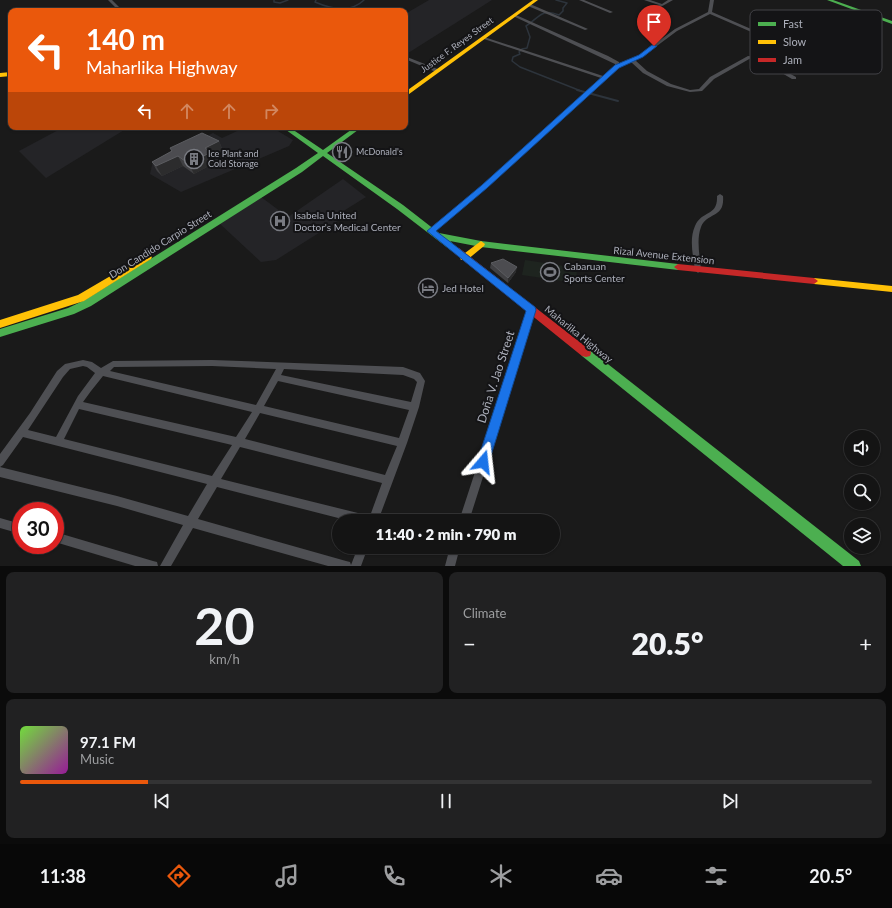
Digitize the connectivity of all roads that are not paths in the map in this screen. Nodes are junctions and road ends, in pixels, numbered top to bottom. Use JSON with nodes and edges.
{"nodes":[{"id":1,"x":110,"y":0,"type":"edge"},
{"id":2,"x":581,"y":0,"type":"edge"},
{"id":3,"x":646,"y":0,"type":"edge"},
{"id":4,"x":671,"y":0,"type":"edge"},
{"id":5,"x":712,"y":0,"type":"edge"},
{"id":6,"x":829,"y":0,"type":"edge"},
{"id":7,"x":532,"y":3,"type":"edge"},
{"id":8,"x":662,"y":5,"type":"junction"},
{"id":9,"x":119,"y":8,"type":"edge"},
{"id":10,"x":856,"y":10,"type":"edge"},
{"id":11,"x":611,"y":12,"type":"dead end"},
{"id":12,"x":650,"y":12,"type":"dead end"},
{"id":13,"x":710,"y":13,"type":"junction"},
{"id":14,"x":518,"y":14,"type":"junction"},
{"id":15,"x":882,"y":19,"type":"edge"},
{"id":16,"x":892,"y":23,"type":"edge"},
{"id":17,"x":586,"y":29,"type":"dead end"},
{"id":18,"x":750,"y":30,"type":"edge"},
{"id":19,"x":485,"y":38,"type":"junction"},
{"id":20,"x":750,"y":56,"type":"edge"},
{"id":21,"x":408,"y":58,"type":"dead end"},
{"id":22,"x":632,"y":60,"type":"junction"},
{"id":23,"x":617,"y":66,"type":"junction"},
{"id":24,"x":438,"y":71,"type":"junction"},
{"id":25,"x":787,"y":74,"type":"edge"},
{"id":26,"x":605,"y":78,"type":"junction"},
{"id":27,"x":794,"y":78,"type":"dead end"},
{"id":28,"x":408,"y":93,"type":"edge"},
{"id":29,"x":290,"y":130,"type":"edge"},
{"id":30,"x":355,"y":130,"type":"edge"},
{"id":31,"x":324,"y":151,"type":"junction"},
{"id":32,"x":720,"y":196,"type":"dead end"},
{"id":33,"x":433,"y":233,"type":"junction"},
{"id":34,"x":481,"y":244,"type":"junction"},
{"id":35,"x":464,"y":258,"type":"junction"},
{"id":36,"x":698,"y":270,"type":"junction"},
{"id":37,"x":892,"y":289,"type":"edge"},
{"id":38,"x":532,"y":310,"type":"junction"},
{"id":39,"x":0,"y":324,"type":"edge"},
{"id":40,"x":0,"y":333,"type":"edge"},
{"id":41,"x":281,"y":367,"type":"junction"},
{"id":42,"x":100,"y":372,"type":"junction"},
{"id":43,"x":276,"y":377,"type":"junction"},
{"id":44,"x":78,"y":405,"type":"junction"},
{"id":45,"x":416,"y":407,"type":"junction"},
{"id":46,"x":259,"y":408,"type":"junction"},
{"id":47,"x":21,"y":432,"type":"junction"},
{"id":48,"x":58,"y":441,"type":"junction"},
{"id":49,"x":238,"y":442,"type":"junction"},
{"id":50,"x":403,"y":443,"type":"junction"},
{"id":51,"x":0,"y":462,"type":"edge"},
{"id":52,"x":0,"y":472,"type":"edge"},
{"id":53,"x":387,"y":480,"type":"junction"},
{"id":54,"x":214,"y":482,"type":"junction"},
{"id":55,"x":341,"y":514,"type":"edge"},
{"id":56,"x":375,"y":514,"type":"edge"},
{"id":57,"x":466,"y":514,"type":"edge"},
{"id":58,"x":190,"y":522,"type":"junction"},
{"id":59,"x":0,"y":524,"type":"edge"},
{"id":60,"x":12,"y":527,"type":"edge"},
{"id":61,"x":64,"y":540,"type":"edge"},
{"id":62,"x":360,"y":554,"type":"edge"},
{"id":63,"x":453,"y":554,"type":"edge"},
{"id":64,"x":153,"y":566,"type":"edge"},
{"id":65,"x":165,"y":566,"type":"edge"},
{"id":66,"x":346,"y":566,"type":"edge"},
{"id":67,"x":356,"y":566,"type":"edge"},
{"id":68,"x":450,"y":566,"type":"edge"},
{"id":69,"x":854,"y":566,"type":"edge"}],
"edges":[{"from":1,"to":9,"type":"street"},
{"from":2,"to":11,"type":"street"},
{"from":3,"to":8,"type":"street"},
{"from":4,"to":8,"type":"street"},
{"from":5,"to":13,"type":"street"},
{"from":6,"to":10,"type":"main road"},
{"from":7,"to":14,"type":"main road","name":"Justice F. Reyes Street"},
{"from":7,"to":17,"type":"street"},
{"from":8,"to":12,"type":"street"},
{"from":13,"to":18,"type":"street"},
{"from":13,"to":22,"type":"street"},
{"from":14,"to":19,"type":"main road","name":"Justice F. Reyes Street"},
{"from":14,"to":23,"type":"street"},
{"from":15,"to":16,"type":"main road"},
{"from":19,"to":24,"type":"main road","name":"Justice F. Reyes Street"},
{"from":19,"to":26,"type":"street"},
{"from":20,"to":22,"type":"street"},
{"from":21,"to":24,"type":"street"},
{"from":22,"to":23,"type":"street"},
{"from":23,"to":26,"type":"street"},
{"from":24,"to":28,"type":"main road","name":"Justice F. Reyes Street"},
{"from":25,"to":27,"type":"street"},
{"from":26,"to":33,"type":"street"},
{"from":29,"to":31,"type":"main road","name":"Maharlika Highway"},
{"from":30,"to":31,"type":"main road"},
{"from":31,"to":33,"type":"main road","name":"Maharlika Highway"},
{"from":31,"to":39,"type":"main road","name":"Don Candido Carpio Street"},
{"from":31,"to":40,"type":"main road","name":"Don Candido Carpio Street"},
{"from":32,"to":36,"type":"street"},
{"from":33,"to":34,"type":"main road","name":"Rizal Avenue Extension"},
{"from":33,"to":35,"type":"main road","name":"Maharlika Highway"},
{"from":34,"to":35,"type":"main road"},
{"from":34,"to":36,"type":"main road","name":"Rizal Avenue Extension"},
{"from":35,"to":38,"type":"main road","name":"Maharlika Highway"},
{"from":36,"to":37,"type":"main road","name":"Rizal Avenue Extension"},
{"from":38,"to":57,"type":"street","name":"Doña V. Jao Street"},
{"from":38,"to":69,"type":"main road","name":"Maharlika Highway"},
{"from":41,"to":42,"type":"street"},
{"from":41,"to":43,"type":"street"},
{"from":41,"to":45,"type":"street"},
{"from":42,"to":44,"type":"street"},
{"from":42,"to":46,"type":"street"},
{"from":42,"to":47,"type":"street"},
{"from":43,"to":45,"type":"street"},
{"from":43,"to":46,"type":"street"},
{"from":44,"to":48,"type":"street"},
{"from":44,"to":49,"type":"street"},
{"from":45,"to":50,"type":"street"},
{"from":46,"to":49,"type":"street"},
{"from":46,"to":50,"type":"street"},
{"from":47,"to":48,"type":"street"},
{"from":47,"to":51,"type":"street"},
{"from":48,"to":54,"type":"street"},
{"from":49,"to":53,"type":"street"},
{"from":49,"to":54,"type":"street"},
{"from":50,"to":53,"type":"street"},
{"from":52,"to":58,"type":"street"},
{"from":53,"to":56,"type":"street"},
{"from":54,"to":55,"type":"street"},
{"from":54,"to":58,"type":"street"},
{"from":58,"to":65,"type":"street"},
{"from":58,"to":66,"type":"street"},
{"from":59,"to":60,"type":"street"},
{"from":61,"to":64,"type":"street"},
{"from":62,"to":67,"type":"street"},
{"from":63,"to":68,"type":"street"}]}
